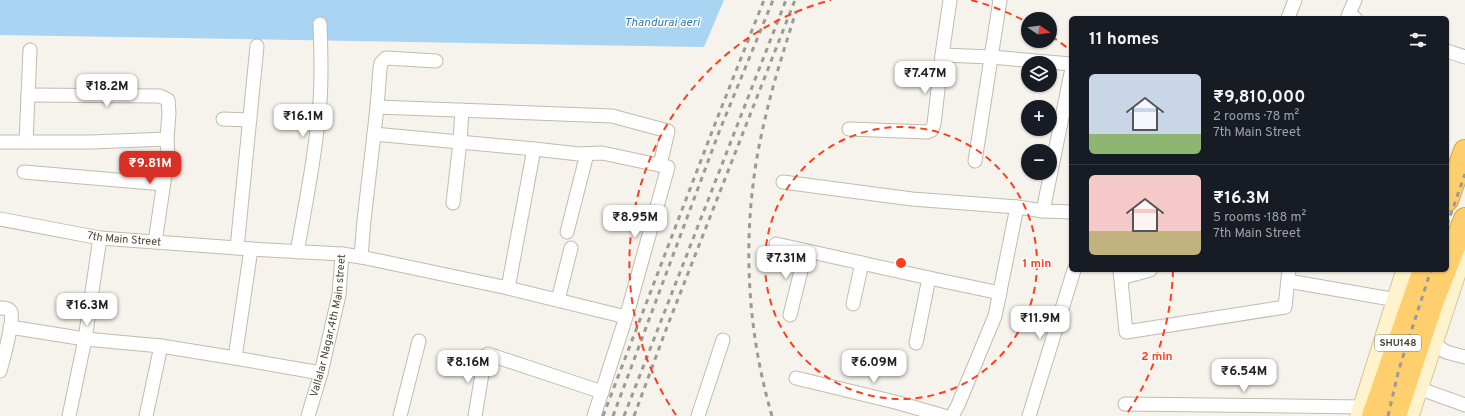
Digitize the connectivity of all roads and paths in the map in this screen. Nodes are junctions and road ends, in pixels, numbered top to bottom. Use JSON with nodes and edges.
{"nodes":[{"id":1,"x":950,"y":0,"type":"edge"},
{"id":2,"x":1000,"y":0,"type":"edge"},
{"id":3,"x":1295,"y":0,"type":"edge"},
{"id":4,"x":1355,"y":0,"type":"edge"},
{"id":5,"x":1289,"y":16,"type":"edge"},
{"id":6,"x":1348,"y":16,"type":"edge"},
{"id":7,"x":320,"y":24,"type":"dead end"},
{"id":8,"x":257,"y":46,"type":"dead end"},
{"id":9,"x":30,"y":50,"type":"dead end"},
{"id":10,"x":1449,"y":52,"type":"edge"},
{"id":11,"x":942,"y":55,"type":"junction"},
{"id":12,"x":991,"y":57,"type":"junction"},
{"id":13,"x":1465,"y":57,"type":"edge"},
{"id":14,"x":436,"y":61,"type":"dead end"},
{"id":15,"x":1069,"y":64,"type":"edge"},
{"id":16,"x":1069,"y":83,"type":"edge"},
{"id":17,"x":28,"y":95,"type":"junction"},
{"id":18,"x":377,"y":107,"type":"junction"},
{"id":19,"x":462,"y":110,"type":"junction"},
{"id":20,"x":223,"y":119,"type":"dead end"},
{"id":21,"x":250,"y":120,"type":"junction"},
{"id":22,"x":849,"y":129,"type":"dead end"},
{"id":23,"x":374,"y":134,"type":"junction"},
{"id":24,"x":167,"y":139,"type":"junction"},
{"id":25,"x":0,"y":142,"type":"edge"},
{"id":26,"x":26,"y":142,"type":"junction"},
{"id":27,"x":460,"y":142,"type":"junction"},
{"id":28,"x":534,"y":149,"type":"junction"},
{"id":29,"x":1465,"y":151,"type":"edge"},
{"id":30,"x":587,"y":154,"type":"junction"},
{"id":31,"x":975,"y":161,"type":"dead end"},
{"id":32,"x":660,"y":165,"type":"junction"},
{"id":33,"x":24,"y":172,"type":"dead end"},
{"id":34,"x":783,"y":182,"type":"dead end"},
{"id":35,"x":163,"y":184,"type":"junction"},
{"id":36,"x":1449,"y":191,"type":"edge"},
{"id":37,"x":453,"y":203,"type":"dead end"},
{"id":38,"x":1017,"y":207,"type":"junction"},
{"id":39,"x":1043,"y":211,"type":"junction"},
{"id":40,"x":1069,"y":212,"type":"edge"},
{"id":41,"x":0,"y":219,"type":"edge"},
{"id":42,"x":1465,"y":219,"type":"edge"},
{"id":43,"x":567,"y":232,"type":"dead end"},
{"id":44,"x":100,"y":238,"type":"junction"},
{"id":45,"x":155,"y":242,"type":"junction"},
{"id":46,"x":776,"y":244,"type":"dead end"},
{"id":47,"x":1465,"y":246,"type":"edge"},
{"id":48,"x":237,"y":248,"type":"junction"},
{"id":49,"x":571,"y":248,"type":"dead end"},
{"id":50,"x":251,"y":249,"type":"junction"},
{"id":51,"x":806,"y":251,"type":"junction"},
{"id":52,"x":297,"y":252,"type":"junction"},
{"id":53,"x":342,"y":254,"type":"junction"},
{"id":54,"x":361,"y":257,"type":"junction"},
{"id":55,"x":1449,"y":260,"type":"edge"},
{"id":56,"x":862,"y":263,"type":"junction"},
{"id":57,"x":1073,"y":272,"type":"edge"},
{"id":58,"x":1135,"y":272,"type":"edge"},
{"id":59,"x":1405,"y":272,"type":"edge"},
{"id":60,"x":1423,"y":272,"type":"edge"},
{"id":61,"x":1444,"y":272,"type":"edge"},
{"id":62,"x":1120,"y":274,"type":"edge"},
{"id":63,"x":1288,"y":276,"type":"edge"},
{"id":64,"x":929,"y":278,"type":"junction"},
{"id":65,"x":508,"y":288,"type":"junction"},
{"id":66,"x":1000,"y":293,"type":"junction"},
{"id":67,"x":558,"y":300,"type":"junction"},
{"id":68,"x":1397,"y":300,"type":"junction"},
{"id":69,"x":853,"y":304,"type":"dead end"},
{"id":70,"x":0,"y":308,"type":"edge"},
{"id":71,"x":790,"y":315,"type":"dead end"},
{"id":72,"x":626,"y":318,"type":"junction"},
{"id":73,"x":10,"y":327,"type":"junction"},
{"id":74,"x":85,"y":339,"type":"junction"},
{"id":75,"x":723,"y":340,"type":"dead end"},
{"id":76,"x":419,"y":341,"type":"dead end"},
{"id":77,"x":916,"y":343,"type":"dead end"},
{"id":78,"x":1433,"y":343,"type":"junction"},
{"id":79,"x":161,"y":346,"type":"junction"},
{"id":80,"x":1465,"y":357,"type":"edge"},
{"id":81,"x":235,"y":358,"type":"junction"},
{"id":82,"x":0,"y":371,"type":"edge"},
{"id":83,"x":321,"y":373,"type":"junction"},
{"id":84,"x":796,"y":378,"type":"dead end"},
{"id":85,"x":1418,"y":388,"type":"junction"},
{"id":86,"x":602,"y":392,"type":"junction"},
{"id":87,"x":1125,"y":404,"type":"dead end"},
{"id":88,"x":1465,"y":405,"type":"edge"},
{"id":89,"x":1366,"y":413,"type":"edge"},
{"id":90,"x":69,"y":416,"type":"edge"},
{"id":91,"x":146,"y":416,"type":"edge"},
{"id":92,"x":308,"y":416,"type":"edge"},
{"id":93,"x":400,"y":416,"type":"edge"},
{"id":94,"x":475,"y":416,"type":"edge"},
{"id":95,"x":594,"y":416,"type":"edge"},
{"id":96,"x":698,"y":416,"type":"edge"},
{"id":97,"x":944,"y":416,"type":"edge"},
{"id":98,"x":952,"y":416,"type":"edge"},
{"id":99,"x":1029,"y":416,"type":"edge"},
{"id":100,"x":1395,"y":416,"type":"edge"},
{"id":101,"x":1409,"y":416,"type":"edge"}],
"edges":[{"from":1,"to":11,"type":"street"},
{"from":2,"to":12,"type":"street"},
{"from":3,"to":5,"type":"street"},
{"from":4,"to":6,"type":"street"},
{"from":7,"to":52,"type":"street"},
{"from":8,"to":21,"type":"street"},
{"from":9,"to":17,"type":"street"},
{"from":10,"to":13,"type":"street"},
{"from":11,"to":12,"type":"street"},
{"from":11,"to":22,"type":"street"},
{"from":12,"to":15,"type":"street"},
{"from":12,"to":31,"type":"street"},
{"from":14,"to":18,"type":"street"},
{"from":16,"to":39,"type":"street"},
{"from":17,"to":24,"type":"street"},
{"from":17,"to":26,"type":"street"},
{"from":18,"to":19,"type":"street"},
{"from":18,"to":23,"type":"street"},
{"from":19,"to":27,"type":"street"},
{"from":19,"to":32,"type":"street"},
{"from":20,"to":21,"type":"street"},
{"from":21,"to":48,"type":"street"},
{"from":23,"to":27,"type":"street"},
{"from":23,"to":54,"type":"street"},
{"from":24,"to":26,"type":"street"},
{"from":24,"to":35,"type":"street"},
{"from":25,"to":26,"type":"street"},
{"from":27,"to":28,"type":"street"},
{"from":27,"to":37,"type":"street"},
{"from":28,"to":30,"type":"street"},
{"from":28,"to":65,"type":"street"},
{"from":29,"to":36,"type":"highway"},
{"from":30,"to":32,"type":"street"},
{"from":30,"to":43,"type":"street"},
{"from":32,"to":72,"type":"street"},
{"from":33,"to":35,"type":"street"},
{"from":34,"to":38,"type":"street"},
{"from":35,"to":45,"type":"street"},
{"from":38,"to":39,"type":"street"},
{"from":38,"to":66,"type":"street"},
{"from":39,"to":40,"type":"street"},
{"from":41,"to":44,"type":"street","name":"7th Main Street"},
{"from":42,"to":55,"type":"highway"},
{"from":44,"to":45,"type":"street","name":"7th Main Street"},
{"from":44,"to":74,"type":"street"},
{"from":45,"to":48,"type":"street","name":"7th Main Street"},
{"from":46,"to":51,"type":"street"},
{"from":47,"to":78,"type":"street"},
{"from":48,"to":50,"type":"street","name":"7th Main Street"},
{"from":49,"to":67,"type":"street"},
{"from":50,"to":52,"type":"street","name":"7th Main Street"},
{"from":50,"to":81,"type":"street"},
{"from":51,"to":56,"type":"street"},
{"from":51,"to":71,"type":"street"},
{"from":52,"to":53,"type":"street","name":"7th Main Street"},
{"from":53,"to":54,"type":"street","name":"Vallalar Nagar,4th Main street"},
{"from":53,"to":83,"type":"street","name":"Vallalar Nagar,4th Main street"},
{"from":54,"to":65,"type":"street","name":"Vallalar Nagar,4th Main street"},
{"from":56,"to":64,"type":"street"},
{"from":56,"to":69,"type":"street"},
{"from":57,"to":99,"type":"street"},
{"from":58,"to":62,"type":"street"},
{"from":59,"to":68,"type":"street"},
{"from":60,"to":89,"type":"highway","number":"SHU148"},
{"from":61,"to":100,"type":"highway","number":"SHU148"},
{"from":62,"to":63,"type":"street"},
{"from":63,"to":68,"type":"street"},
{"from":64,"to":66,"type":"street"},
{"from":64,"to":77,"type":"street"},
{"from":65,"to":67,"type":"street","name":"Vallalar Nagar,4th Main street"},
{"from":66,"to":98,"type":"street"},
{"from":67,"to":72,"type":"street","name":"Vallalar Nagar,4th Main street"},
{"from":68,"to":89,"type":"street"},
{"from":70,"to":73,"type":"street"},
{"from":72,"to":86,"type":"street"},
{"from":73,"to":74,"type":"street"},
{"from":73,"to":82,"type":"street"},
{"from":74,"to":79,"type":"street"},
{"from":74,"to":90,"type":"street"},
{"from":75,"to":96,"type":"street"},
{"from":76,"to":93,"type":"street"},
{"from":78,"to":80,"type":"street"},
{"from":78,"to":85,"type":"street"},
{"from":79,"to":81,"type":"street"},
{"from":79,"to":91,"type":"street"},
{"from":81,"to":83,"type":"street"},
{"from":83,"to":92,"type":"street","name":"Vallalar Nagar,4th Main street"},
{"from":84,"to":97,"type":"street"},
{"from":85,"to":88,"type":"street"},
{"from":85,"to":101,"type":"street"},
{"from":86,"to":94,"type":"street"},
{"from":86,"to":95,"type":"street"},
{"from":87,"to":89,"type":"street"}]}
